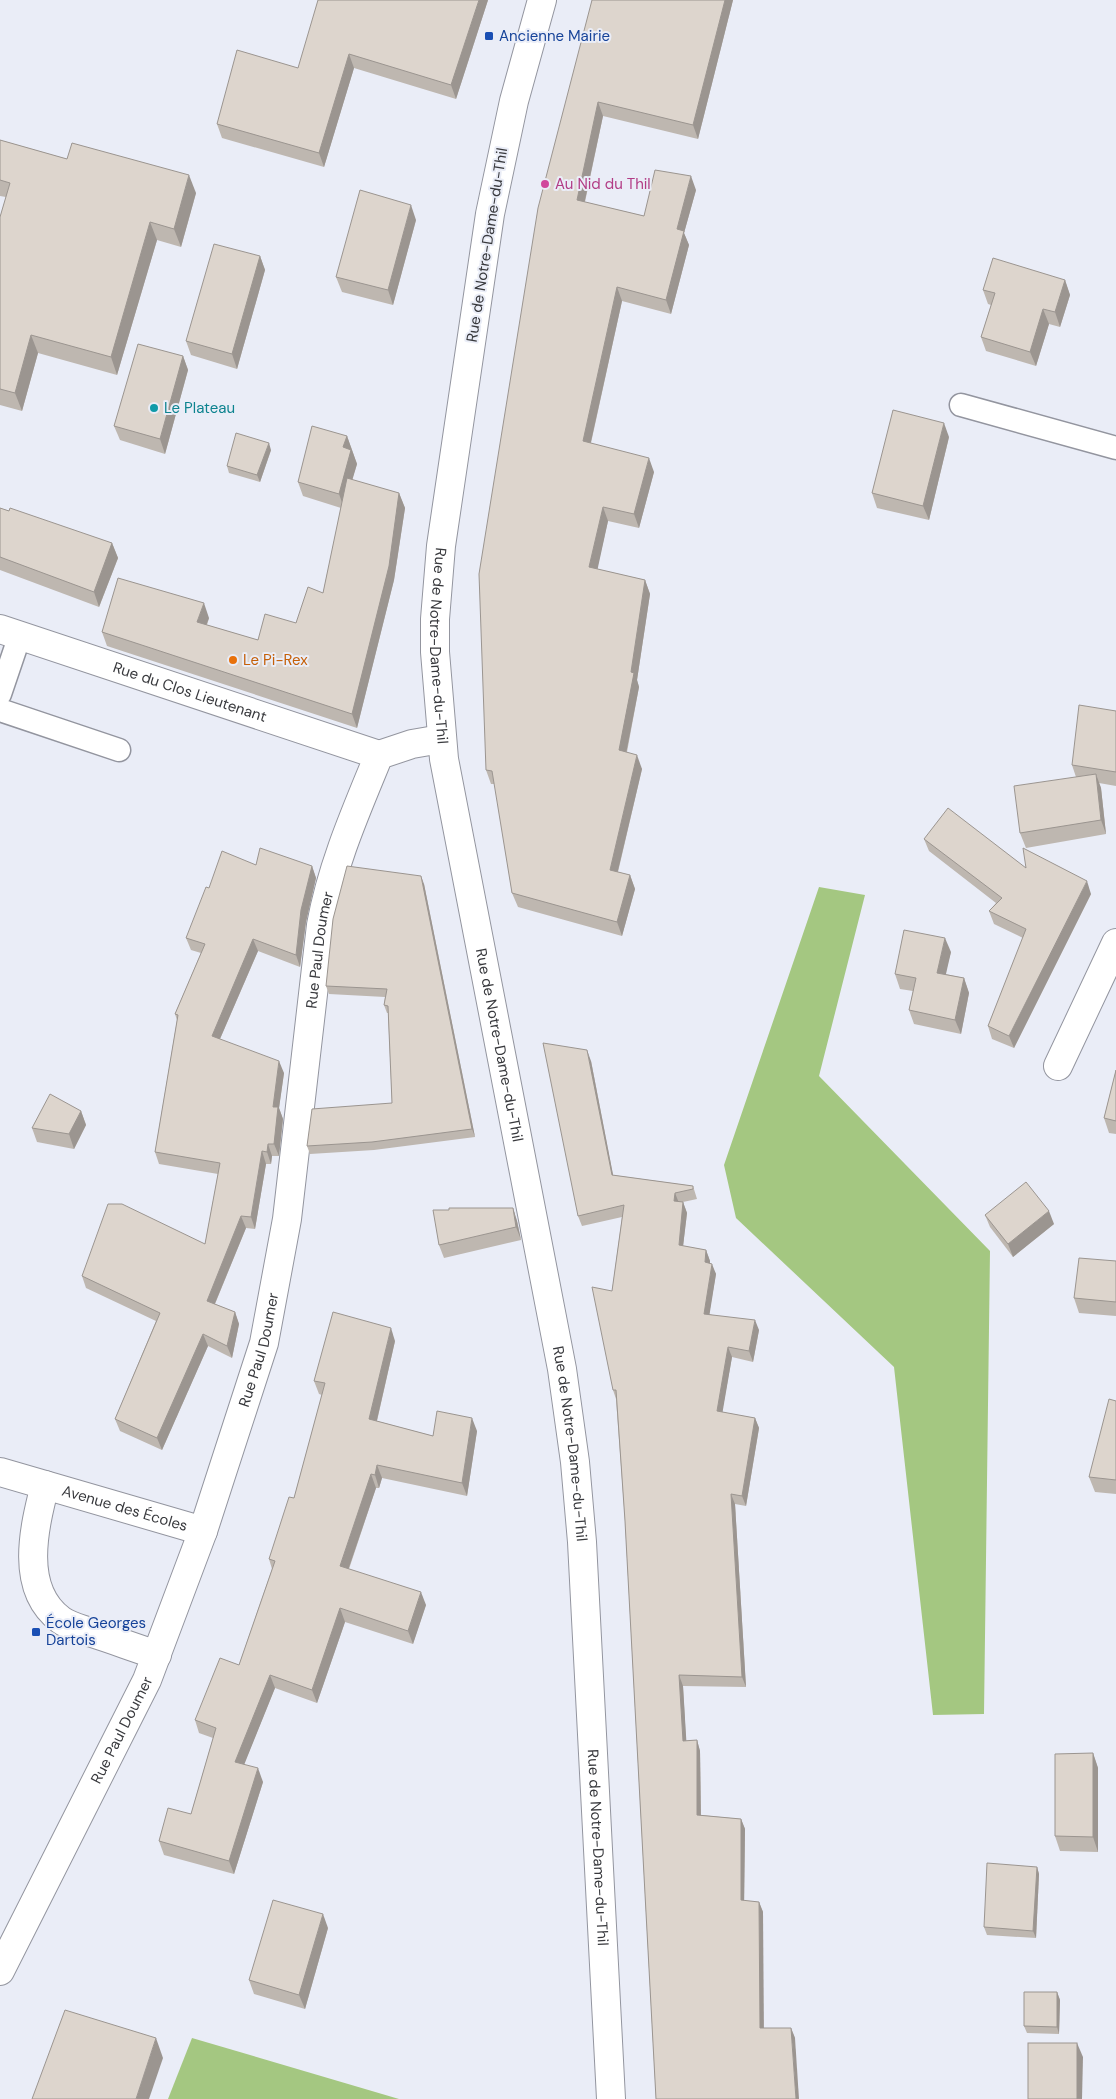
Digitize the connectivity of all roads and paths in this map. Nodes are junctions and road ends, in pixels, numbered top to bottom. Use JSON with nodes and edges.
{"nodes":[{"id":1,"x":542,"y":0,"type":"edge"},
{"id":2,"x":960,"y":405,"type":"dead end"},
{"id":3,"x":1116,"y":448,"type":"edge"},
{"id":4,"x":10,"y":632,"type":"edge"},
{"id":5,"x":0,"y":694,"type":"edge"},
{"id":6,"x":0,"y":710,"type":"edge"},
{"id":7,"x":441,"y":739,"type":"junction"},
{"id":8,"x":120,"y":750,"type":"dead end"},
{"id":9,"x":379,"y":755,"type":"junction"},
{"id":10,"x":1116,"y":943,"type":"edge"},
{"id":11,"x":1058,"y":1066,"type":"dead end"},
{"id":12,"x":0,"y":1472,"type":"edge"},
{"id":13,"x":45,"y":1485,"type":"junction"},
{"id":14,"x":203,"y":1531,"type":"junction"},
{"id":15,"x":157,"y":1655,"type":"junction"},
{"id":16,"x":0,"y":1972,"type":"edge"},
{"id":17,"x":611,"y":2099,"type":"edge"}],
"edges":[{"from":1,"to":7,"type":"street","name":"Rue de Notre-Dame-du-Thil"},
{"from":2,"to":3,"type":"lane"},
{"from":4,"to":5,"type":"lane"},
{"from":4,"to":9,"type":"street","name":"Rue du Clos Lieutenant"},
{"from":6,"to":8,"type":"lane"},
{"from":7,"to":9,"type":"street"},
{"from":7,"to":17,"type":"street","name":"Rue de Notre-Dame-du-Thil"},
{"from":9,"to":14,"type":"street","name":"Rue Paul Doumer"},
{"from":10,"to":11,"type":"street"},
{"from":12,"to":13,"type":"street","name":"Avenue des Écoles"},
{"from":13,"to":14,"type":"street","name":"Avenue des Écoles"},
{"from":13,"to":15,"type":"street","name":"Avenue des Écoles"},
{"from":14,"to":15,"type":"street","name":"Rue Paul Doumer"},
{"from":15,"to":16,"type":"street","name":"Rue Paul Doumer"}]}
